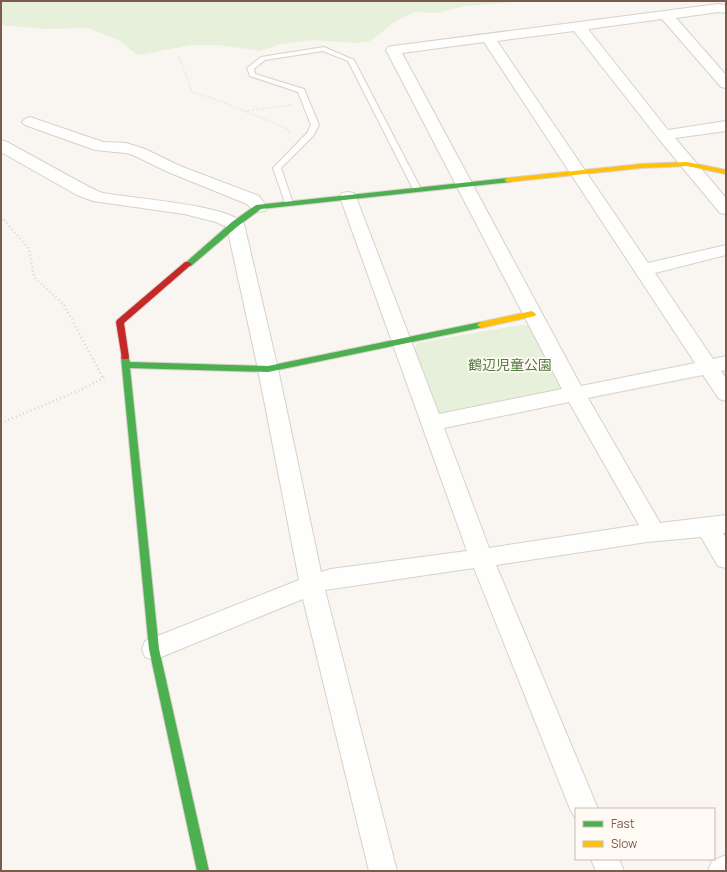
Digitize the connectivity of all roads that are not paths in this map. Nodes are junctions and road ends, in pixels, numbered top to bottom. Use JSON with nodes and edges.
{"nodes":[{"id":1,"x":726,"y":9,"type":"edge"},
{"id":2,"x":666,"y":15,"type":"junction"},
{"id":3,"x":578,"y":26,"type":"junction"},
{"id":4,"x":488,"y":38,"type":"junction"},
{"id":5,"x":726,"y":84,"type":"edge"},
{"id":6,"x":30,"y":122,"type":"dead end"},
{"id":7,"x":726,"y":126,"type":"edge"},
{"id":8,"x":664,"y":135,"type":"junction"},
{"id":9,"x":1,"y":145,"type":"edge"},
{"id":10,"x":687,"y":164,"type":"junction"},
{"id":11,"x":579,"y":172,"type":"junction"},
{"id":12,"x":726,"y":172,"type":"edge"},
{"id":13,"x":464,"y":184,"type":"junction"},
{"id":14,"x":417,"y":189,"type":"junction"},
{"id":15,"x":348,"y":197,"type":"junction"},
{"id":16,"x":289,"y":203,"type":"junction"},
{"id":17,"x":259,"y":207,"type":"junction"},
{"id":18,"x":726,"y":209,"type":"edge"},
{"id":19,"x":235,"y":224,"type":"junction"},
{"id":20,"x":726,"y":250,"type":"edge"},
{"id":21,"x":644,"y":270,"type":"junction"},
{"id":22,"x":532,"y":314,"type":"junction"},
{"id":23,"x":401,"y":341,"type":"junction"},
{"id":24,"x":717,"y":364,"type":"edge"},
{"id":25,"x":126,"y":365,"type":"junction"},
{"id":26,"x":268,"y":369,"type":"junction"},
{"id":27,"x":576,"y":394,"type":"junction"},
{"id":28,"x":726,"y":394,"type":"edge"},
{"id":29,"x":432,"y":423,"type":"junction"},
{"id":30,"x":717,"y":526,"type":"edge"},
{"id":31,"x":654,"y":532,"type":"junction"},
{"id":32,"x":482,"y":559,"type":"junction"},
{"id":33,"x":726,"y":559,"type":"edge"},
{"id":34,"x":312,"y":585,"type":"junction"},
{"id":35,"x":154,"y":649,"type":"junction"},
{"id":36,"x":584,"y":808,"type":"edge"},
{"id":37,"x":605,"y":860,"type":"edge"},
{"id":38,"x":726,"y":869,"type":"edge"},
{"id":39,"x":203,"y":871,"type":"edge"},
{"id":40,"x":383,"y":871,"type":"edge"},
{"id":41,"x":610,"y":871,"type":"edge"},
{"id":42,"x":722,"y":871,"type":"edge"}],
"edges":[{"from":1,"to":2,"type":"street"},
{"from":2,"to":3,"type":"street"},
{"from":2,"to":5,"type":"street"},
{"from":3,"to":4,"type":"street"},
{"from":3,"to":8,"type":"street"},
{"from":4,"to":11,"type":"street"},
{"from":4,"to":13,"type":"street"},
{"from":6,"to":17,"type":"street"},
{"from":7,"to":8,"type":"street"},
{"from":8,"to":10,"type":"street"},
{"from":9,"to":19,"type":"street"},
{"from":10,"to":11,"type":"street"},
{"from":10,"to":12,"type":"street"},
{"from":10,"to":18,"type":"street"},
{"from":11,"to":13,"type":"street"},
{"from":11,"to":21,"type":"street"},
{"from":13,"to":14,"type":"street"},
{"from":13,"to":22,"type":"street"},
{"from":14,"to":15,"type":"street"},
{"from":14,"to":16,"type":"lane"},
{"from":15,"to":16,"type":"street"},
{"from":15,"to":23,"type":"street"},
{"from":16,"to":17,"type":"street"},
{"from":17,"to":19,"type":"street"},
{"from":19,"to":25,"type":"street"},
{"from":19,"to":26,"type":"street"},
{"from":20,"to":21,"type":"street"},
{"from":21,"to":24,"type":"street"},
{"from":22,"to":23,"type":"street"},
{"from":22,"to":27,"type":"street"},
{"from":23,"to":26,"type":"street"},
{"from":23,"to":29,"type":"street"},
{"from":24,"to":27,"type":"street"},
{"from":24,"to":28,"type":"street"},
{"from":25,"to":26,"type":"street"},
{"from":25,"to":35,"type":"street"},
{"from":26,"to":34,"type":"street"},
{"from":27,"to":29,"type":"street"},
{"from":27,"to":31,"type":"street"},
{"from":29,"to":32,"type":"street"},
{"from":30,"to":31,"type":"street"},
{"from":30,"to":33,"type":"street"},
{"from":31,"to":32,"type":"street"},
{"from":32,"to":34,"type":"street"},
{"from":32,"to":36,"type":"street"},
{"from":34,"to":35,"type":"street"},
{"from":34,"to":40,"type":"street"},
{"from":35,"to":39,"type":"street"},
{"from":37,"to":41,"type":"street"},
{"from":38,"to":42,"type":"street"}]}
